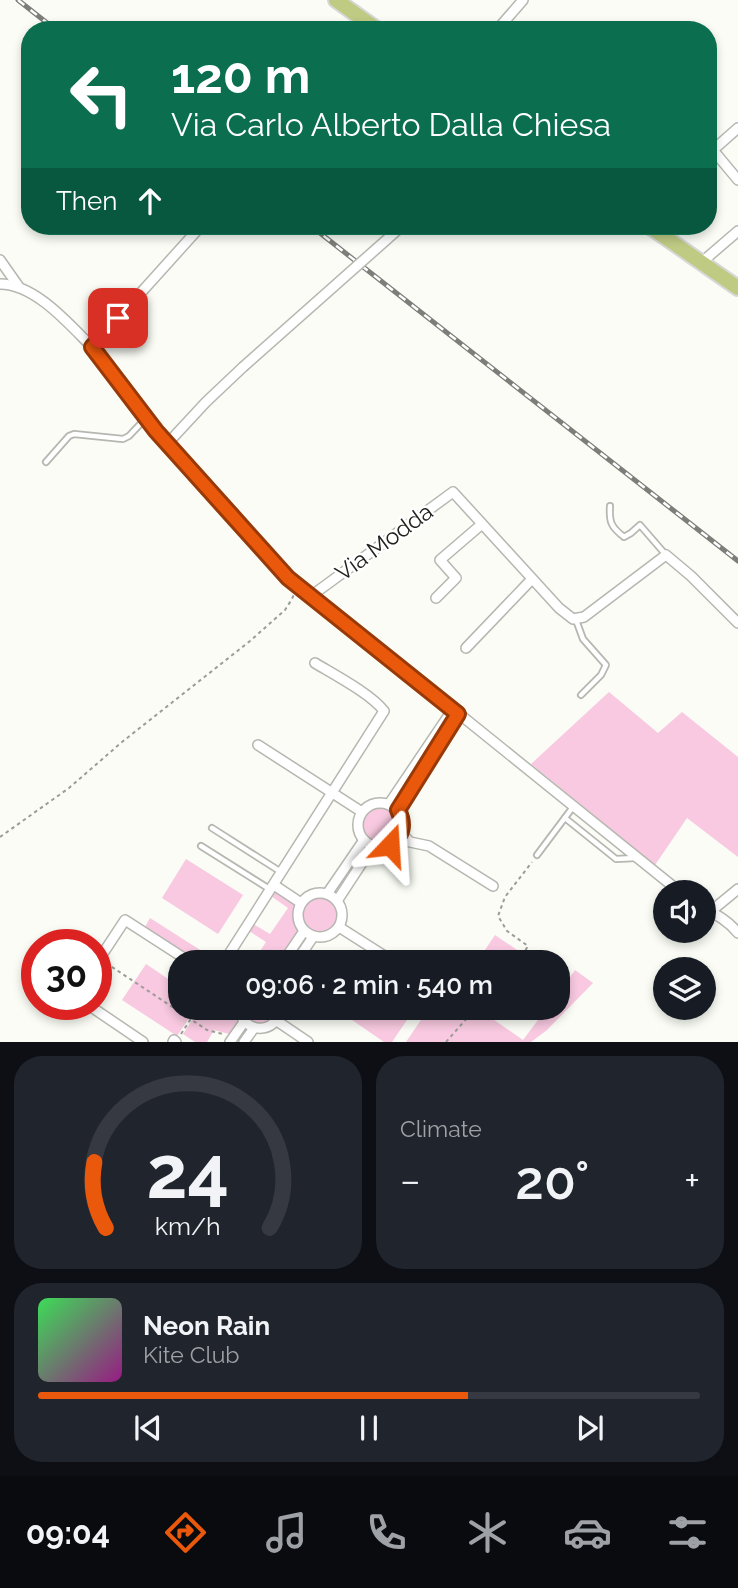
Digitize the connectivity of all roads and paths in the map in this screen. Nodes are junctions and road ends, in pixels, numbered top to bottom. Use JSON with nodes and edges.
{"nodes":[{"id":1,"x":336,"y":0,"type":"edge"},
{"id":2,"x":523,"y":0,"type":"edge"},
{"id":3,"x":365,"y":21,"type":"edge"},
{"id":4,"x":505,"y":21,"type":"edge"},
{"id":5,"x":738,"y":128,"type":"edge"},
{"id":6,"x":717,"y":146,"type":"edge"},
{"id":7,"x":717,"y":155,"type":"edge"},
{"id":8,"x":738,"y":180,"type":"edge"},
{"id":9,"x":738,"y":231,"type":"edge"},
{"id":10,"x":193,"y":235,"type":"edge"},
{"id":11,"x":392,"y":235,"type":"edge"},
{"id":12,"x":662,"y":235,"type":"edge"},
{"id":13,"x":0,"y":260,"type":"edge"},
{"id":14,"x":702,"y":262,"type":"junction"},
{"id":15,"x":0,"y":284,"type":"edge"},
{"id":16,"x":19,"y":287,"type":"junction"},
{"id":17,"x":738,"y":288,"type":"edge"},
{"id":18,"x":92,"y":347,"type":"junction"},
{"id":19,"x":145,"y":419,"type":"junction"},
{"id":20,"x":167,"y":444,"type":"junction"},
{"id":21,"x":46,"y":463,"type":"dead end"},
{"id":22,"x":610,"y":506,"type":"dead end"},
{"id":23,"x":482,"y":524,"type":"junction"},
{"id":24,"x":666,"y":555,"type":"junction"},
{"id":25,"x":532,"y":579,"type":"junction"},
{"id":26,"x":296,"y":586,"type":"junction"},
{"id":27,"x":311,"y":596,"type":"junction"},
{"id":28,"x":436,"y":598,"type":"dead end"},
{"id":29,"x":576,"y":620,"type":"junction"},
{"id":30,"x":738,"y":622,"type":"edge"},
{"id":31,"x":466,"y":649,"type":"dead end"},
{"id":32,"x":315,"y":663,"type":"dead end"},
{"id":33,"x":581,"y":695,"type":"dead end"},
{"id":34,"x":456,"y":712,"type":"junction"},
{"id":35,"x":258,"y":745,"type":"dead end"},
{"id":36,"x":333,"y":794,"type":"junction"},
{"id":37,"x":393,"y":807,"type":"junction"},
{"id":38,"x":573,"y":807,"type":"junction"},
{"id":39,"x":362,"y":812,"type":"junction"},
{"id":40,"x":565,"y":818,"type":"junction"},
{"id":41,"x":212,"y":828,"type":"dead end"},
{"id":42,"x":401,"y":833,"type":"junction"},
{"id":43,"x":0,"y":837,"type":"edge"},
{"id":44,"x":364,"y":840,"type":"junction"},
{"id":45,"x":201,"y":846,"type":"dead end"},
{"id":46,"x":373,"y":846,"type":"junction"},
{"id":47,"x":537,"y":855,"type":"joint"},
{"id":48,"x":636,"y":858,"type":"junction"},
{"id":49,"x":282,"y":873,"type":"junction"},
{"id":50,"x":664,"y":880,"type":"edge"},
{"id":51,"x":493,"y":886,"type":"dead end"},
{"id":52,"x":272,"y":888,"type":"junction"},
{"id":53,"x":738,"y":889,"type":"edge"},
{"id":54,"x":327,"y":894,"type":"junction"},
{"id":55,"x":337,"y":901,"type":"junction"},
{"id":56,"x":301,"y":903,"type":"junction"},
{"id":57,"x":716,"y":904,"type":"edge"},
{"id":58,"x":716,"y":914,"type":"edge"},
{"id":59,"x":339,"y":927,"type":"junction"},
{"id":60,"x":304,"y":931,"type":"junction"},
{"id":61,"x":738,"y":933,"type":"edge"},
{"id":62,"x":313,"y":937,"type":"junction"},
{"id":63,"x":112,"y":940,"type":"edge"},
{"id":64,"x":171,"y":950,"type":"edge"},
{"id":65,"x":232,"y":950,"type":"edge"},
{"id":66,"x":291,"y":950,"type":"edge"},
{"id":67,"x":304,"y":950,"type":"edge"},
{"id":68,"x":375,"y":950,"type":"edge"},
{"id":69,"x":525,"y":950,"type":"edge"},
{"id":70,"x":112,"y":970,"type":"edge"},
{"id":71,"x":168,"y":1005,"type":"edge"},
{"id":72,"x":111,"y":1020,"type":"edge"},
{"id":73,"x":189,"y":1020,"type":"edge"},
{"id":74,"x":192,"y":1020,"type":"edge"},
{"id":75,"x":465,"y":1020,"type":"edge"},
{"id":76,"x":276,"y":1021,"type":"joint"},
{"id":77,"x":244,"y":1022,"type":"joint"},
{"id":78,"x":254,"y":1028,"type":"junction"},
{"id":79,"x":232,"y":1040,"type":"edge"},
{"id":80,"x":143,"y":1042,"type":"edge"},
{"id":81,"x":175,"y":1042,"type":"edge"},
{"id":82,"x":244,"y":1042,"type":"edge"},
{"id":83,"x":308,"y":1042,"type":"edge"},
{"id":84,"x":446,"y":1042,"type":"edge"}],
"edges":[{"from":1,"to":3,"type":"main road"},
{"from":2,"to":4,"type":"street"},
{"from":5,"to":6,"type":"street"},
{"from":7,"to":8,"type":"street"},
{"from":9,"to":14,"type":"street"},
{"from":10,"to":18,"type":"street"},
{"from":11,"to":20,"type":"street","bridge":true},
{"from":12,"to":14,"type":"main road"},
{"from":13,"to":16,"type":"street"},
{"from":14,"to":17,"type":"main road"},
{"from":15,"to":16,"type":"street"},
{"from":16,"to":18,"type":"street","name":"Via Modda"},
{"from":18,"to":19,"type":"street","name":"Via Modda"},
{"from":19,"to":20,"type":"street","name":"Via Modda"},
{"from":19,"to":21,"type":"lane"},
{"from":20,"to":26,"type":"street","name":"Via Modda"},
{"from":22,"to":24,"type":"lane"},
{"from":23,"to":25,"type":"street","name":"Via Modda"},
{"from":23,"to":27,"type":"street","name":"Via Modda"},
{"from":23,"to":28,"type":"street","name":"Via Modda"},
{"from":24,"to":29,"type":"street"},
{"from":24,"to":30,"type":"street"},
{"from":25,"to":29,"type":"street","name":"Via Modda"},
{"from":25,"to":31,"type":"street"},
{"from":26,"to":27,"type":"street","name":"Via Modda"},
{"from":26,"to":43,"type":"path"},
{"from":27,"to":34,"type":"street"},
{"from":29,"to":33,"type":"lane"},
{"from":32,"to":36,"type":"street"},
{"from":34,"to":37,"type":"street"},
{"from":34,"to":38,"type":"street"},
{"from":35,"to":36,"type":"street"},
{"from":36,"to":39,"type":"street"},
{"from":36,"to":49,"type":"street"},
{"from":37,"to":39,"type":"street"},
{"from":37,"to":42,"type":"street"},
{"from":38,"to":40,"type":"lane"},
{"from":38,"to":48,"type":"street"},
{"from":39,"to":44,"type":"street"},
{"from":40,"to":47,"type":"lane"},
{"from":40,"to":48,"type":"lane"},
{"from":41,"to":49,"type":"lane"},
{"from":42,"to":46,"type":"street"},
{"from":42,"to":51,"type":"street"},
{"from":44,"to":46,"type":"street"},
{"from":44,"to":54,"type":"street"},
{"from":45,"to":52,"type":"lane"},
{"from":46,"to":55,"type":"street"},
{"from":47,"to":69,"type":"path"},
{"from":48,"to":50,"type":"street"},
{"from":49,"to":52,"type":"street"},
{"from":52,"to":56,"type":"street"},
{"from":52,"to":65,"type":"street"},
{"from":53,"to":57,"type":"street"},
{"from":54,"to":55,"type":"street"},
{"from":54,"to":56,"type":"street"},
{"from":55,"to":59,"type":"street"},
{"from":56,"to":60,"type":"street"},
{"from":58,"to":61,"type":"street"},
{"from":59,"to":62,"type":"street"},
{"from":59,"to":68,"type":"street"},
{"from":60,"to":62,"type":"street"},
{"from":60,"to":66,"type":"street"},
{"from":62,"to":67,"type":"street"},
{"from":63,"to":64,"type":"street"},
{"from":70,"to":71,"type":"path"},
{"from":72,"to":80,"type":"street"},
{"from":73,"to":81,"type":"path"},
{"from":74,"to":79,"type":"path"},
{"from":75,"to":84,"type":"path"},
{"from":76,"to":78,"type":"street"},
{"from":76,"to":83,"type":"street"},
{"from":77,"to":78,"type":"street"},
{"from":77,"to":79,"type":"street"},
{"from":78,"to":82,"type":"street"}]}
